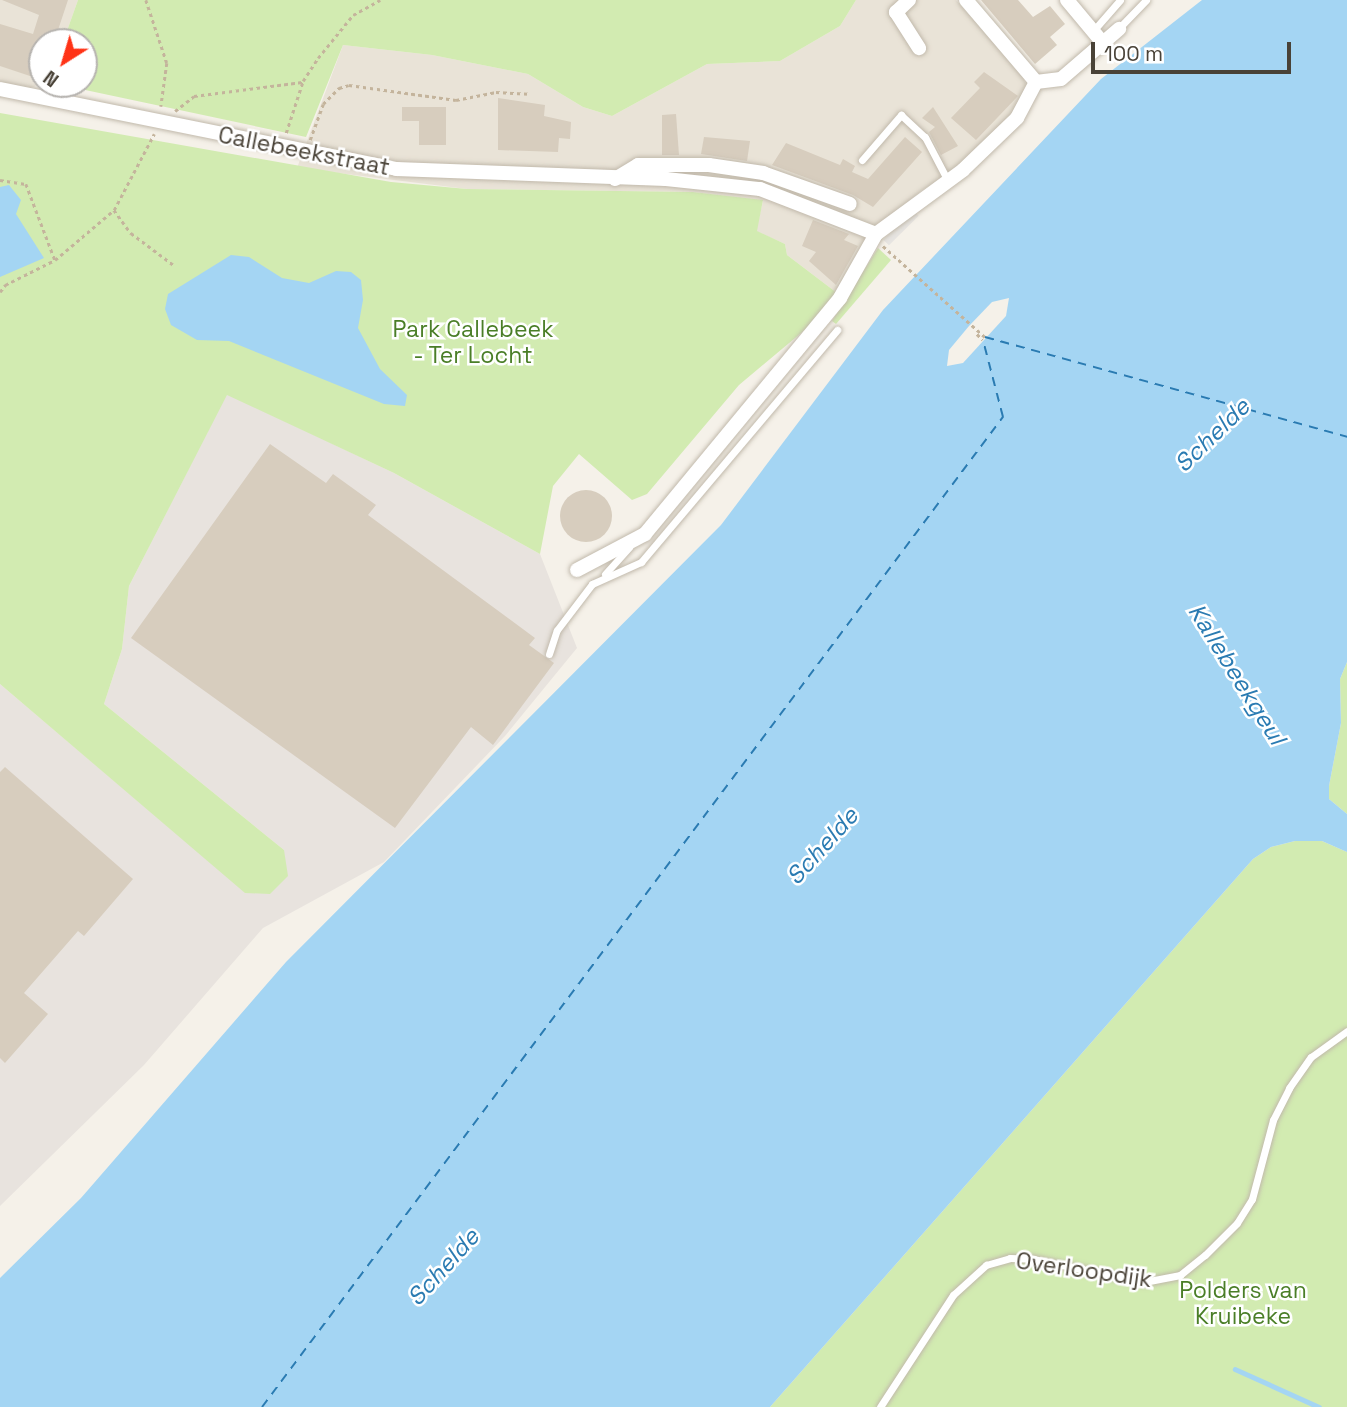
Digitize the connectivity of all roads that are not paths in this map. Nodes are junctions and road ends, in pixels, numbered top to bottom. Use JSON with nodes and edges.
{"nodes":[{"id":1,"x":909,"y":0,"type":"edge"},
{"id":2,"x":966,"y":0,"type":"edge"},
{"id":3,"x":1067,"y":0,"type":"edge"},
{"id":4,"x":1120,"y":0,"type":"edge"},
{"id":5,"x":1146,"y":0,"type":"edge"},
{"id":6,"x":1119,"y":29,"type":"joint"},
{"id":7,"x":1098,"y":37,"type":"junction"},
{"id":8,"x":919,"y":48,"type":"dead end"},
{"id":9,"x":1036,"y":82,"type":"junction"},
{"id":10,"x":0,"y":89,"type":"edge"},
{"id":11,"x":862,"y":160,"type":"dead end"},
{"id":12,"x":613,"y":180,"type":"junction"},
{"id":13,"x":948,"y":182,"type":"junction"},
{"id":14,"x":850,"y":204,"type":"dead end"},
{"id":15,"x":876,"y":234,"type":"junction"},
{"id":16,"x":837,"y":330,"type":"dead end"},
{"id":17,"x":631,"y":543,"type":"junction"},
{"id":18,"x":577,"y":570,"type":"dead end"},
{"id":19,"x":602,"y":577,"type":"junction"},
{"id":20,"x":549,"y":654,"type":"dead end"},
{"id":21,"x":1347,"y":1031,"type":"edge"},
{"id":22,"x":880,"y":1407,"type":"edge"}],
"edges":[{"from":1,"to":8,"type":"street"},
{"from":2,"to":9,"type":"street"},
{"from":3,"to":7,"type":"street"},
{"from":4,"to":7,"type":"lane"},
{"from":5,"to":6,"type":"lane"},
{"from":6,"to":7,"type":"street"},
{"from":7,"to":9,"type":"street"},
{"from":9,"to":13,"type":"street"},
{"from":10,"to":12,"type":"street","name":"Callebeekstraat"},
{"from":11,"to":13,"type":"lane"},
{"from":12,"to":14,"type":"street","name":"Callebeekstraat"},
{"from":12,"to":15,"type":"street","name":"Callebeekstraat"},
{"from":13,"to":15,"type":"street"},
{"from":15,"to":17,"type":"street"},
{"from":16,"to":19,"type":"lane"},
{"from":17,"to":18,"type":"street"},
{"from":17,"to":19,"type":"lane"},
{"from":19,"to":20,"type":"lane"},
{"from":21,"to":22,"type":"lane","name":"Overloopdijk"}]}
